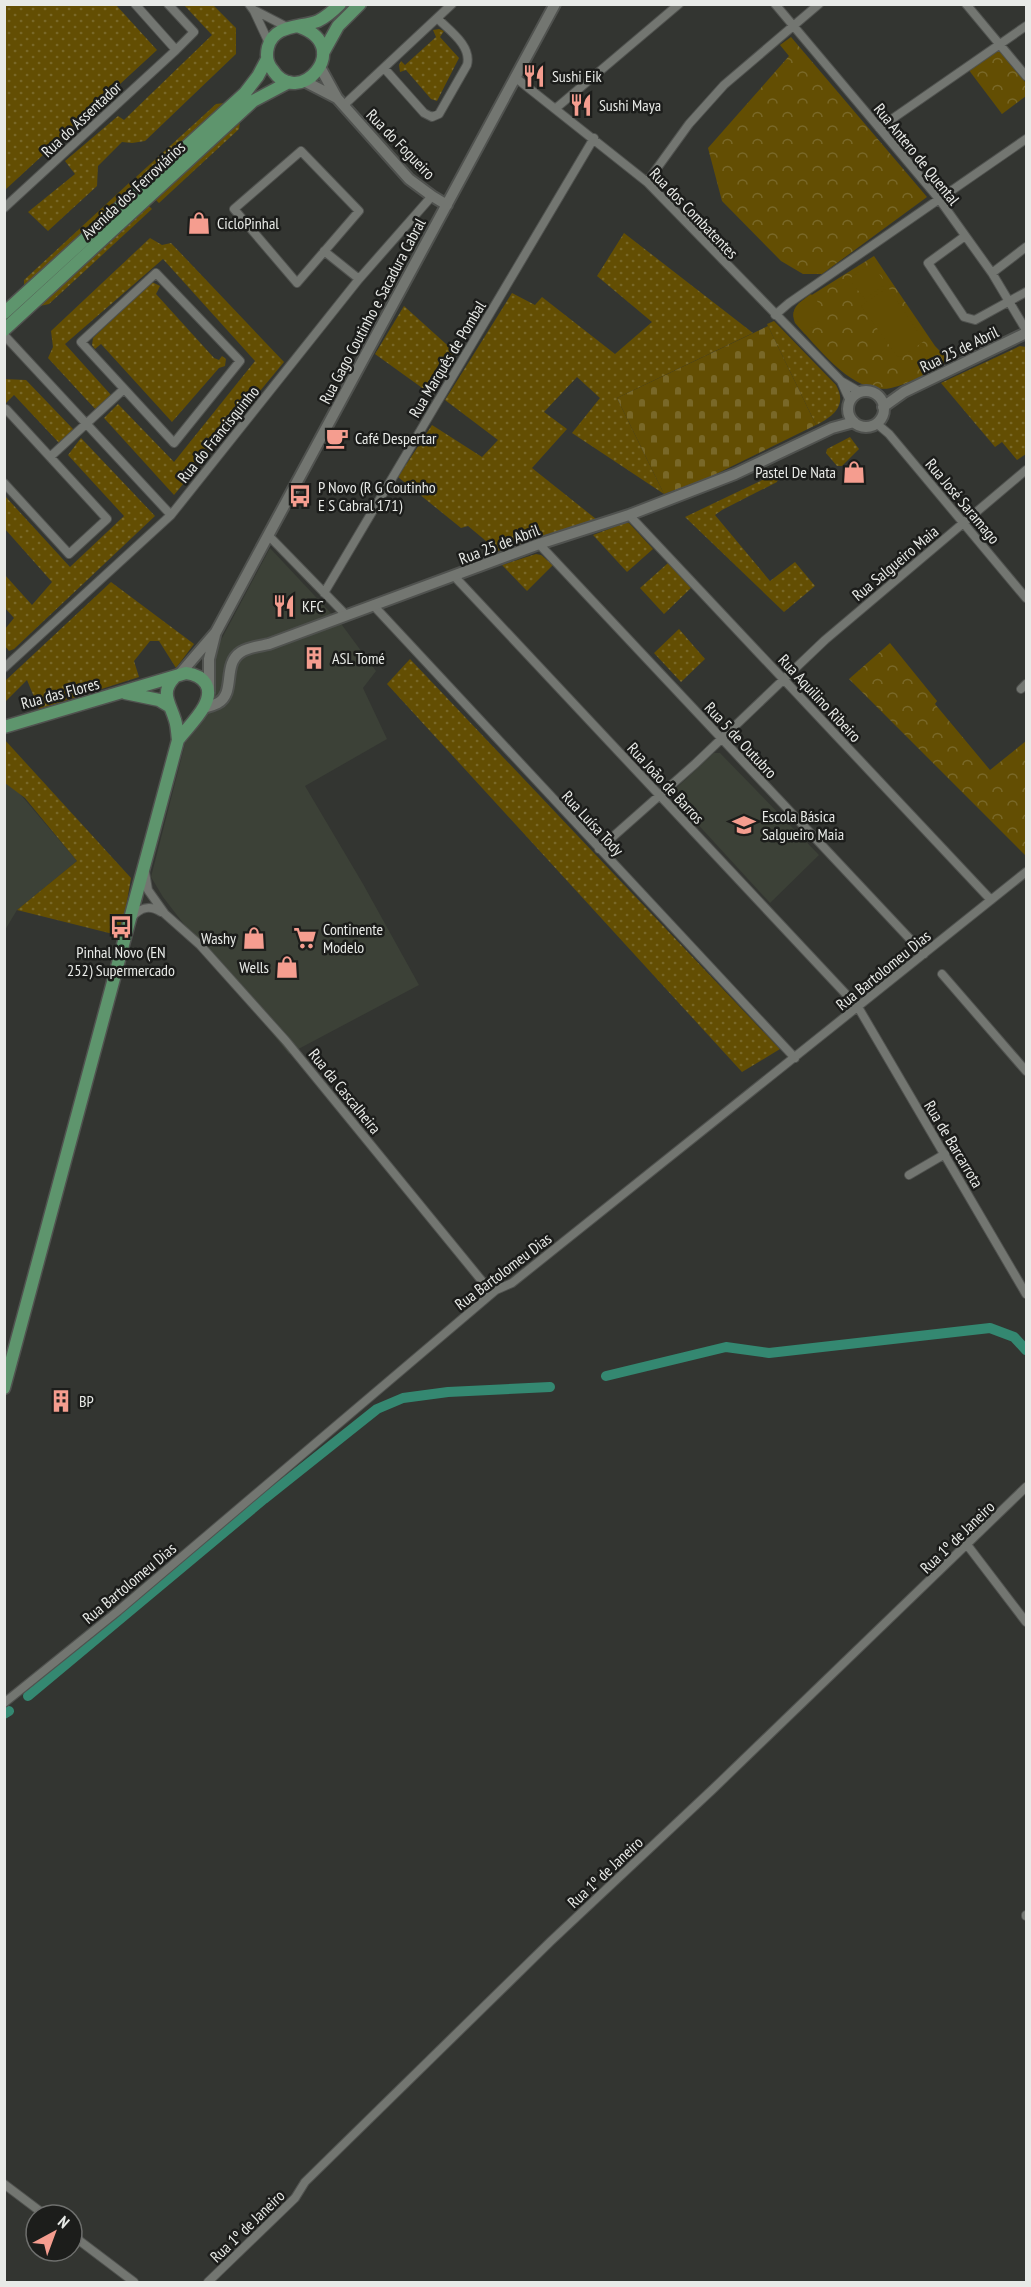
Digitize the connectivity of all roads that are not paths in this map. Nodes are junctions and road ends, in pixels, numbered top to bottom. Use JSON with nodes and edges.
{"nodes":[{"id":1,"x":135,"y":4,"type":"edge"},
{"id":2,"x":168,"y":4,"type":"edge"},
{"id":3,"x":340,"y":4,"type":"edge"},
{"id":4,"x":360,"y":4,"type":"edge"},
{"id":5,"x":453,"y":4,"type":"edge"},
{"id":6,"x":555,"y":4,"type":"edge"},
{"id":7,"x":679,"y":4,"type":"edge"},
{"id":8,"x":775,"y":4,"type":"edge"},
{"id":9,"x":819,"y":4,"type":"edge"},
{"id":10,"x":966,"y":4,"type":"edge"},
{"id":11,"x":252,"y":8,"type":"edge"},
{"id":12,"x":437,"y":18,"type":"junction"},
{"id":13,"x":794,"y":26,"type":"junction"},
{"id":14,"x":1026,"y":26,"type":"edge"},
{"id":15,"x":287,"y":27,"type":"junction"},
{"id":16,"x":300,"y":27,"type":"junction"},
{"id":17,"x":269,"y":43,"type":"junction"},
{"id":18,"x":1000,"y":44,"type":"junction"},
{"id":19,"x":176,"y":50,"type":"junction"},
{"id":20,"x":323,"y":53,"type":"junction"},
{"id":21,"x":267,"y":59,"type":"junction"},
{"id":22,"x":320,"y":67,"type":"junction"},
{"id":23,"x":384,"y":68,"type":"junction"},
{"id":24,"x":1026,"y":75,"type":"edge"},
{"id":25,"x":516,"y":78,"type":"junction"},
{"id":26,"x":304,"y":81,"type":"junction"},
{"id":27,"x":289,"y":82,"type":"junction"},
{"id":28,"x":340,"y":102,"type":"junction"},
{"id":29,"x":555,"y":109,"type":"junction"},
{"id":30,"x":879,"y":128,"type":"junction"},
{"id":31,"x":594,"y":138,"type":"junction"},
{"id":32,"x":1026,"y":139,"type":"edge"},
{"id":33,"x":647,"y":182,"type":"junction"},
{"id":34,"x":432,"y":196,"type":"junction"},
{"id":35,"x":939,"y":199,"type":"junction"},
{"id":36,"x":447,"y":205,"type":"junction"},
{"id":37,"x":4,"y":208,"type":"edge"},
{"id":38,"x":965,"y":236,"type":"junction"},
{"id":39,"x":1026,"y":247,"type":"edge"},
{"id":40,"x":324,"y":251,"type":"junction"},
{"id":41,"x":992,"y":273,"type":"junction"},
{"id":42,"x":358,"y":279,"type":"junction"},
{"id":43,"x":1026,"y":292,"type":"edge"},
{"id":44,"x":1010,"y":302,"type":"junction"},
{"id":45,"x":4,"y":313,"type":"edge"},
{"id":46,"x":775,"y":315,"type":"junction"},
{"id":47,"x":4,"y":330,"type":"edge"},
{"id":48,"x":1026,"y":331,"type":"edge"},
{"id":49,"x":4,"y":335,"type":"edge"},
{"id":50,"x":841,"y":381,"type":"junction"},
{"id":51,"x":124,"y":389,"type":"junction"},
{"id":52,"x":860,"y":392,"type":"junction"},
{"id":53,"x":904,"y":392,"type":"junction"},
{"id":54,"x":878,"y":396,"type":"junction"},
{"id":55,"x":849,"y":406,"type":"junction"},
{"id":56,"x":883,"y":407,"type":"junction"},
{"id":57,"x":4,"y":410,"type":"edge"},
{"id":58,"x":854,"y":422,"type":"junction"},
{"id":59,"x":876,"y":423,"type":"junction"},
{"id":60,"x":87,"y":424,"type":"junction"},
{"id":61,"x":832,"y":428,"type":"junction"},
{"id":62,"x":50,"y":457,"type":"junction"},
{"id":63,"x":1026,"y":470,"type":"edge"},
{"id":64,"x":4,"y":483,"type":"edge"},
{"id":65,"x":629,"y":514,"type":"junction"},
{"id":66,"x":171,"y":515,"type":"junction"},
{"id":67,"x":964,"y":523,"type":"junction"},
{"id":68,"x":268,"y":535,"type":"junction"},
{"id":69,"x":539,"y":544,"type":"junction"},
{"id":70,"x":454,"y":576,"type":"junction"},
{"id":71,"x":324,"y":593,"type":"junction"},
{"id":72,"x":1026,"y":598,"type":"edge"},
{"id":73,"x":372,"y":605,"type":"junction"},
{"id":74,"x":346,"y":615,"type":"junction"},
{"id":75,"x":216,"y":632,"type":"junction"},
{"id":76,"x":6,"y":663,"type":"edge"},
{"id":77,"x":176,"y":676,"type":"junction"},
{"id":78,"x":784,"y":680,"type":"junction"},
{"id":79,"x":124,"y":693,"type":"junction"},
{"id":80,"x":209,"y":693,"type":"junction"},
{"id":81,"x":170,"y":707,"type":"junction"},
{"id":82,"x":201,"y":711,"type":"junction"},
{"id":83,"x":4,"y":727,"type":"edge"},
{"id":84,"x":722,"y":738,"type":"junction"},
{"id":85,"x":178,"y":740,"type":"junction"},
{"id":86,"x":659,"y":796,"type":"junction"},
{"id":87,"x":599,"y":849,"type":"junction"},
{"id":88,"x":145,"y":867,"type":"junction"},
{"id":89,"x":1026,"y":872,"type":"edge"},
{"id":90,"x":991,"y":900,"type":"junction"},
{"id":91,"x":165,"y":914,"type":"junction"},
{"id":92,"x":131,"y":918,"type":"junction"},
{"id":93,"x":924,"y":954,"type":"junction"},
{"id":94,"x":942,"y":974,"type":"dead end"},
{"id":95,"x":858,"y":1007,"type":"junction"},
{"id":96,"x":795,"y":1058,"type":"junction"},
{"id":97,"x":1026,"y":1071,"type":"edge"},
{"id":98,"x":945,"y":1154,"type":"junction"},
{"id":99,"x":909,"y":1175,"type":"dead end"},
{"id":100,"x":496,"y":1290,"type":"junction"},
{"id":101,"x":1026,"y":1294,"type":"edge"},
{"id":102,"x":4,"y":1388,"type":"edge"},
{"id":103,"x":1026,"y":1487,"type":"edge"},
{"id":104,"x":968,"y":1546,"type":"junction"},
{"id":105,"x":1026,"y":1622,"type":"edge"},
{"id":106,"x":4,"y":1703,"type":"edge"},
{"id":107,"x":4,"y":2184,"type":"edge"},
{"id":108,"x":29,"y":2203,"type":"edge"},
{"id":109,"x":84,"y":2244,"type":"edge"},
{"id":110,"x":134,"y":2283,"type":"edge"},
{"id":111,"x":208,"y":2283,"type":"edge"}],
"edges":[{"from":1,"to":19,"type":"street"},
{"from":2,"to":19,"type":"street","name":"Rua do Assentador"},
{"from":3,"to":16,"type":"main road"},
{"from":4,"to":20,"type":"main road"},
{"from":5,"to":12,"type":"street"},
{"from":6,"to":25,"type":"street","name":"Rua Gago Coutinho e Sacadura Cabral"},
{"from":7,"to":29,"type":"street"},
{"from":8,"to":13,"type":"street","name":"Rua Antero de Quental"},
{"from":9,"to":13,"type":"street"},
{"from":10,"to":18,"type":"street"},
{"from":11,"to":15,"type":"street"},
{"from":11,"to":17,"type":"street"},
{"from":12,"to":23,"type":"street"},
{"from":12,"to":23,"type":"street"},
{"from":13,"to":30,"type":"street","name":"Rua Antero de Quental"},
{"from":13,"to":33,"type":"street"},
{"from":14,"to":18,"type":"street"},
{"from":15,"to":16,"type":"main road"},
{"from":15,"to":17,"type":"main road"},
{"from":16,"to":20,"type":"main road"},
{"from":17,"to":21,"type":"main road","name":"Avenida dos Ferroviários"},
{"from":18,"to":24,"type":"street"},
{"from":18,"to":30,"type":"street"},
{"from":19,"to":37,"type":"street","name":"Rua do Assentador"},
{"from":20,"to":22,"type":"main road"},
{"from":21,"to":27,"type":"main road"},
{"from":21,"to":45,"type":"main road","name":"Avenida dos Ferroviários"},
{"from":22,"to":26,"type":"main road"},
{"from":22,"to":28,"type":"street","name":"Rua do Fogueiro"},
{"from":23,"to":28,"type":"street"},
{"from":25,"to":29,"type":"street","name":"Rua dos Combatentes"},
{"from":25,"to":36,"type":"street","name":"Rua Gago Coutinho e Sacadura Cabral"},
{"from":26,"to":27,"type":"main road","name":"Avenida dos Ferroviários"},
{"from":26,"to":28,"type":"street","name":"Rua do Fogueiro"},
{"from":27,"to":47,"type":"main road","name":"Avenida dos Ferroviários"},
{"from":28,"to":34,"type":"street","name":"Rua do Fogueiro"},
{"from":29,"to":31,"type":"street","name":"Rua dos Combatentes"},
{"from":30,"to":35,"type":"street","name":"Rua Antero de Quental"},
{"from":31,"to":33,"type":"street","name":"Rua dos Combatentes"},
{"from":31,"to":71,"type":"street","name":"Rua Marquês de Pombal"},
{"from":32,"to":35,"type":"street"},
{"from":33,"to":46,"type":"street","name":"Rua dos Combatentes"},
{"from":34,"to":36,"type":"street","name":"Rua do Fogueiro"},
{"from":34,"to":42,"type":"street","name":"Rua do Francisquinho"},
{"from":35,"to":38,"type":"street","name":"Rua Antero de Quental"},
{"from":35,"to":46,"type":"street"},
{"from":36,"to":68,"type":"street","name":"Rua Gago Coutinho e Sacadura Cabral"},
{"from":38,"to":41,"type":"street","name":"Rua Antero de Quental"},
{"from":38,"to":44,"type":"street"},
{"from":39,"to":41,"type":"street"},
{"from":40,"to":40,"type":"street"},
{"from":40,"to":42,"type":"street"},
{"from":41,"to":44,"type":"street","name":"Rua Antero de Quental"},
{"from":42,"to":66,"type":"street","name":"Rua do Francisquinho"},
{"from":43,"to":44,"type":"street"},
{"from":44,"to":48,"type":"street","name":"Rua Antero de Quental"},
{"from":46,"to":50,"type":"street","name":"Rua dos Combatentes"},
{"from":48,"to":53,"type":"street","name":"Rua 25 de Abril"},
{"from":49,"to":60,"type":"street"},
{"from":50,"to":52,"type":"street","name":"Rua dos Combatentes"},
{"from":50,"to":55,"type":"street","name":"Rua dos Combatentes"},
{"from":51,"to":51,"type":"street"},
{"from":51,"to":60,"type":"street"},
{"from":52,"to":54,"type":"street"},
{"from":52,"to":55,"type":"street"},
{"from":53,"to":54,"type":"street","name":"Rua 25 de Abril"},
{"from":53,"to":56,"type":"street","name":"Rua 25 de Abril"},
{"from":54,"to":56,"type":"street"},
{"from":55,"to":58,"type":"street"},
{"from":55,"to":61,"type":"street","name":"Rua 25 de Abril"},
{"from":56,"to":59,"type":"street"},
{"from":57,"to":62,"type":"street"},
{"from":58,"to":59,"type":"street"},
{"from":58,"to":61,"type":"street","name":"Rua 25 de Abril"},
{"from":59,"to":67,"type":"street","name":"Rua José Saramago"},
{"from":60,"to":62,"type":"street"},
{"from":60,"to":66,"type":"street"},
{"from":61,"to":65,"type":"street","name":"Rua 25 de Abril"},
{"from":62,"to":64,"type":"street"},
{"from":63,"to":67,"type":"street","name":"Rua Salgueiro Maia"},
{"from":65,"to":69,"type":"street","name":"Rua 25 de Abril"},
{"from":65,"to":78,"type":"street","name":"Rua Aquilino Ribeiro"},
{"from":66,"to":76,"type":"street","name":"Rua do Francisquinho"},
{"from":67,"to":72,"type":"street","name":"Rua José Saramago"},
{"from":67,"to":78,"type":"street","name":"Rua Salgueiro Maia"},
{"from":68,"to":71,"type":"street"},
{"from":68,"to":75,"type":"street","name":"Rua Gago Coutinho e Sacadura Cabral"},
{"from":69,"to":70,"type":"street","name":"Rua 25 de Abril"},
{"from":69,"to":84,"type":"street","name":"Rua 5 de Outubro"},
{"from":70,"to":73,"type":"street","name":"Rua 25 de Abril"},
{"from":70,"to":86,"type":"street","name":"Rua João de Barros"},
{"from":71,"to":74,"type":"street"},
{"from":73,"to":74,"type":"street","name":"Rua 25 de Abril"},
{"from":73,"to":87,"type":"street","name":"Rua Luísa Tody"},
{"from":74,"to":82,"type":"street","name":"Rua 25 de Abril"},
{"from":75,"to":77,"type":"street","name":"Rua Gago Coutinho e Sacadura Cabral"},
{"from":75,"to":80,"type":"street","name":"Rua Gago Coutinho e Sacadura Cabral"},
{"from":77,"to":79,"type":"main road","name":"Rua das Flores"},
{"from":77,"to":80,"type":"main road"},
{"from":77,"to":81,"type":"main road"},
{"from":78,"to":84,"type":"street","name":"Rua Salgueiro Maia"},
{"from":78,"to":90,"type":"street","name":"Rua Aquilino Ribeiro"},
{"from":79,"to":81,"type":"main road"},
{"from":79,"to":83,"type":"main road","name":"Rua das Flores"},
{"from":80,"to":82,"type":"main road"},
{"from":81,"to":82,"type":"main road"},
{"from":81,"to":85,"type":"main road"},
{"from":82,"to":85,"type":"main road"},
{"from":84,"to":86,"type":"street","name":"Rua Salgueiro Maia"},
{"from":84,"to":93,"type":"street","name":"Rua 5 de Outubro"},
{"from":85,"to":88,"type":"main road"},
{"from":86,"to":87,"type":"street","name":"Rua Salgueiro Maia"},
{"from":86,"to":95,"type":"street","name":"Rua João de Barros"},
{"from":87,"to":96,"type":"street","name":"Rua Luísa Tody"},
{"from":88,"to":91,"type":"street","name":"Rua da Cascalheira"},
{"from":88,"to":92,"type":"main road"},
{"from":89,"to":90,"type":"street","name":"Rua Bartolomeu Dias"},
{"from":90,"to":93,"type":"street","name":"Rua Bartolomeu Dias"},
{"from":91,"to":92,"type":"street"},
{"from":91,"to":100,"type":"street","name":"Rua da Cascalheira"},
{"from":92,"to":102,"type":"main road"},
{"from":93,"to":95,"type":"street","name":"Rua Bartolomeu Dias"},
{"from":94,"to":97,"type":"street"},
{"from":95,"to":96,"type":"street","name":"Rua Bartolomeu Dias"},
{"from":95,"to":98,"type":"street","name":"Rua de Barcarrota"},
{"from":96,"to":100,"type":"street","name":"Rua Bartolomeu Dias"},
{"from":98,"to":99,"type":"street"},
{"from":98,"to":101,"type":"street","name":"Rua de Barcarrota"},
{"from":100,"to":106,"type":"street","name":"Rua Bartolomeu Dias"},
{"from":103,"to":104,"type":"street","name":"Rua 1º de Janeiro"},
{"from":104,"to":105,"type":"street"},
{"from":104,"to":111,"type":"street","name":"Rua 1º de Janeiro"},
{"from":107,"to":108,"type":"street"},
{"from":109,"to":110,"type":"street"}]}
